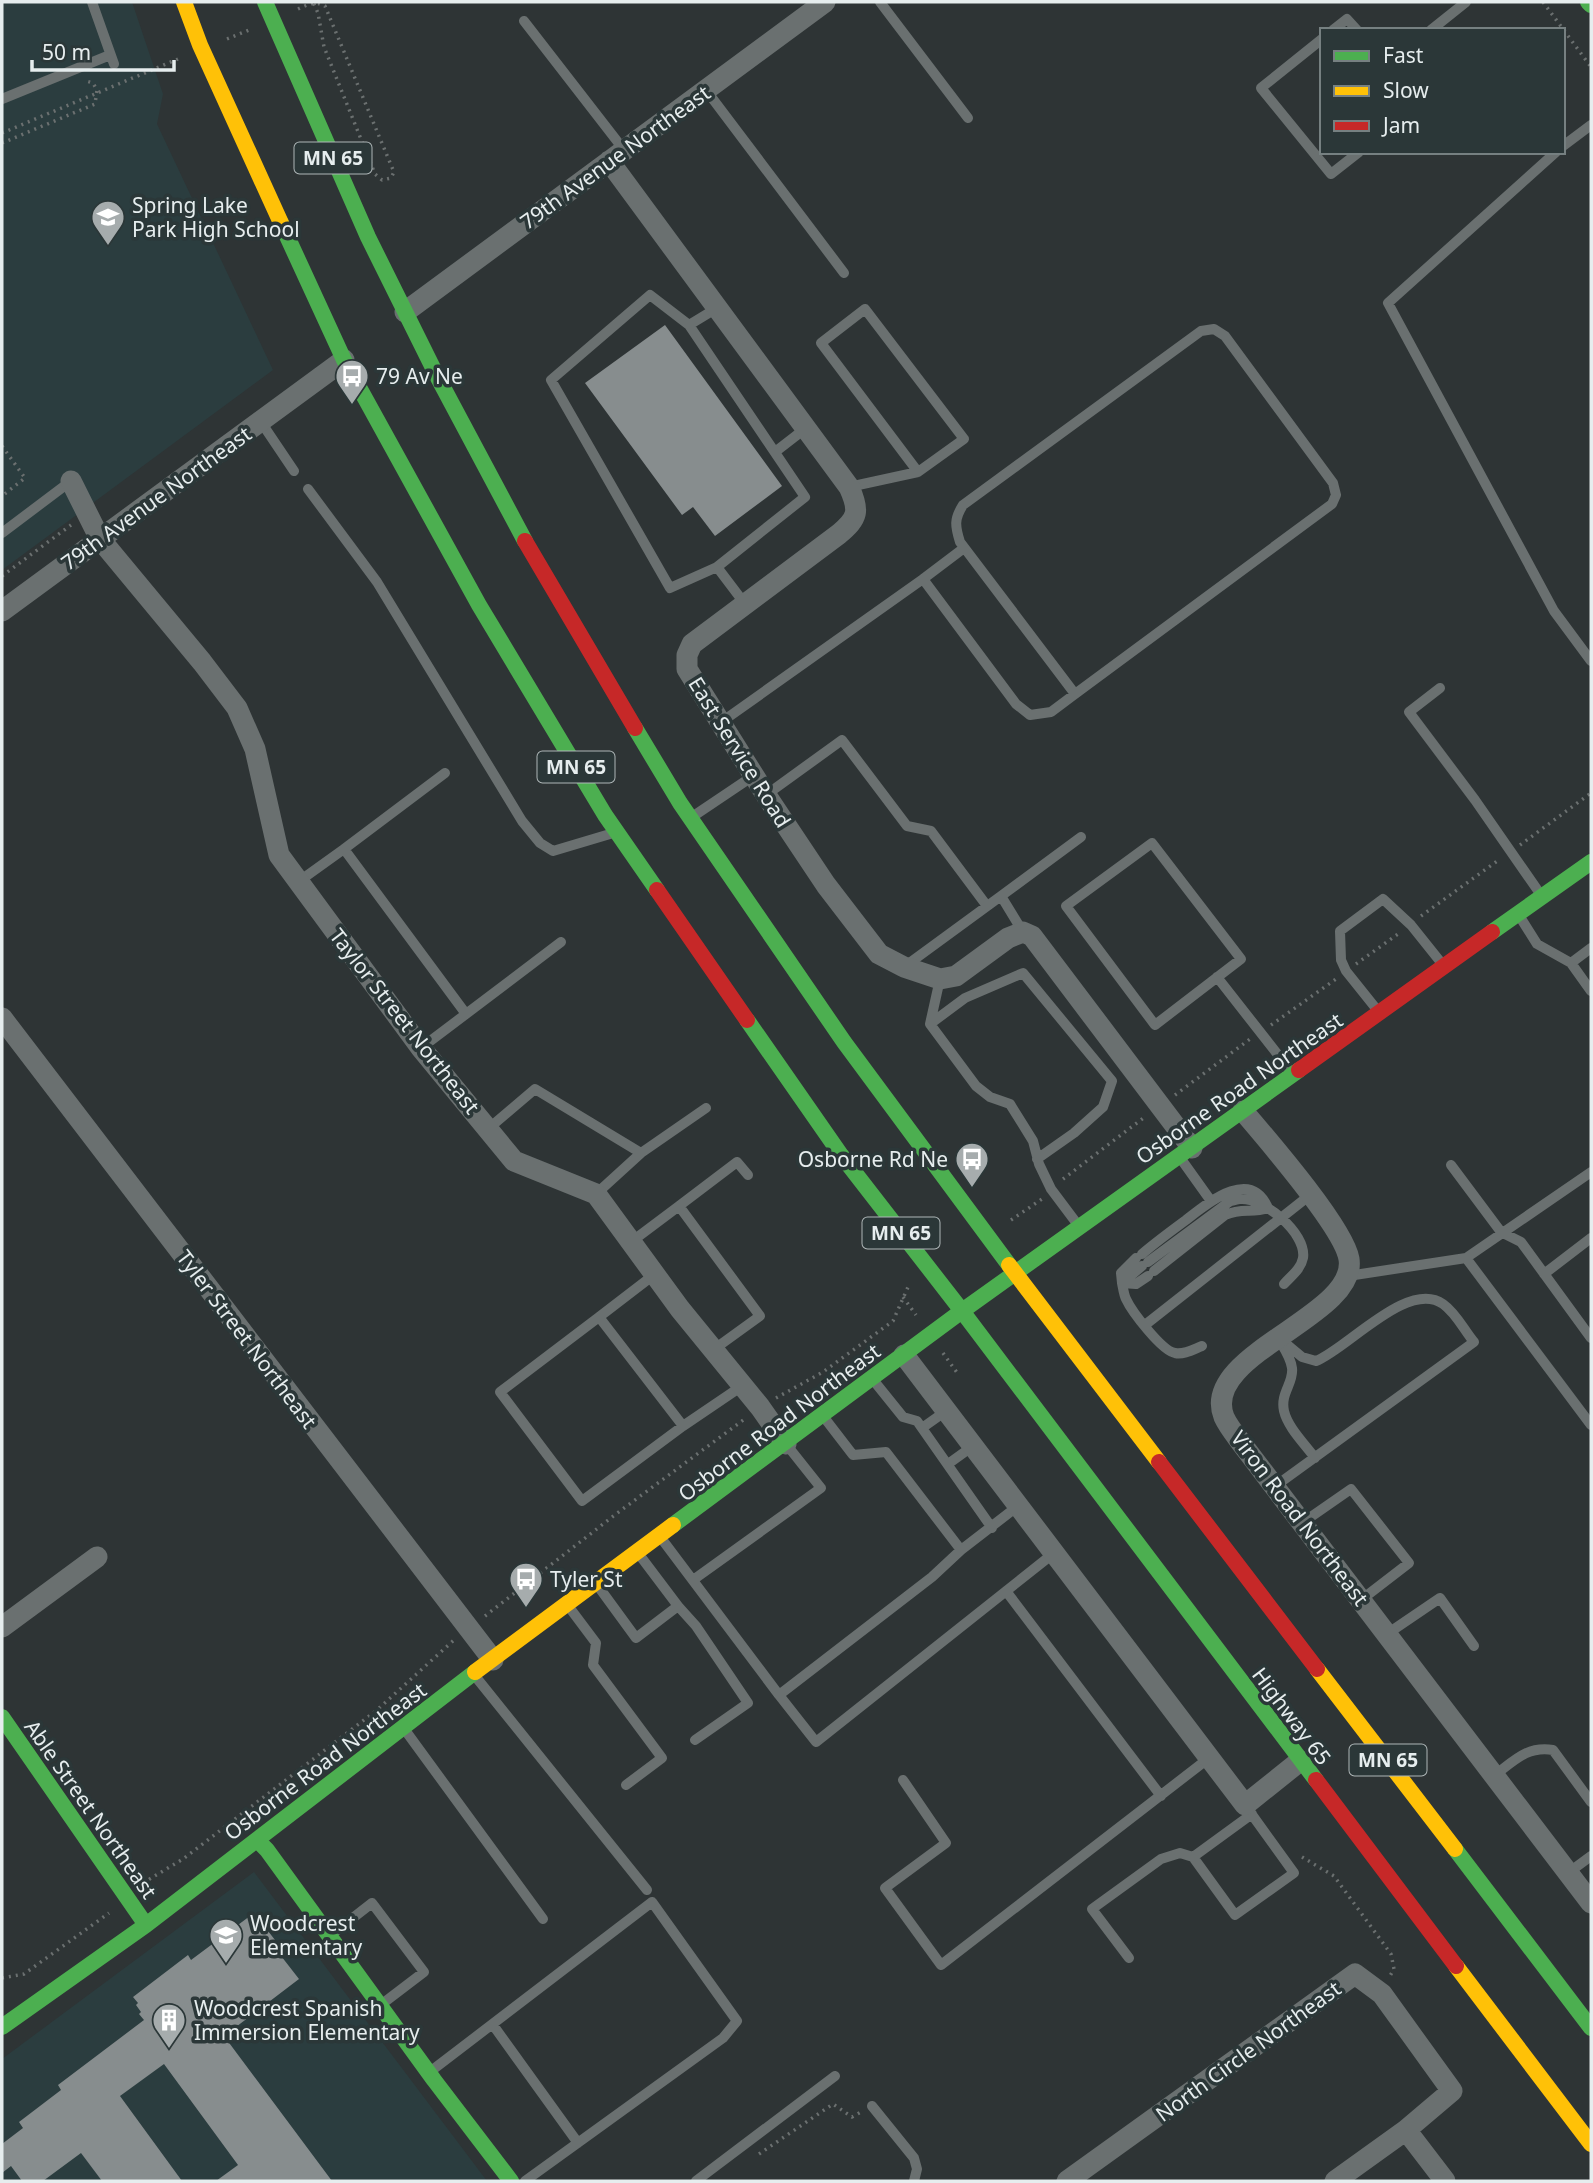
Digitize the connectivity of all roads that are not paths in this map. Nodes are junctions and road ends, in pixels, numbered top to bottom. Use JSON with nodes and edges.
{"nodes":[{"id":1,"x":92,"y":2,"type":"edge"},
{"id":2,"x":184,"y":2,"type":"edge"},
{"id":3,"x":265,"y":2,"type":"edge"},
{"id":4,"x":825,"y":2,"type":"edge"},
{"id":5,"x":880,"y":2,"type":"edge"},
{"id":6,"x":1466,"y":2,"type":"edge"},
{"id":7,"x":524,"y":21,"type":"dead end"},
{"id":8,"x":1336,"y":28,"type":"edge"},
{"id":9,"x":1355,"y":28,"type":"edge"},
{"id":10,"x":1434,"y":28,"type":"edge"},
{"id":11,"x":1320,"y":41,"type":"edge"},
{"id":12,"x":706,"y":90,"type":"junction"},
{"id":13,"x":2,"y":99,"type":"edge"},
{"id":14,"x":968,"y":118,"type":"dead end"},
{"id":15,"x":1591,"y":125,"type":"edge"},
{"id":16,"x":1565,"y":144,"type":"edge"},
{"id":17,"x":1356,"y":154,"type":"edge"},
{"id":18,"x":1554,"y":154,"type":"edge"},
{"id":19,"x":617,"y":155,"type":"junction"},
{"id":20,"x":844,"y":273,"type":"dead end"},
{"id":21,"x":717,"y":308,"type":"junction"},
{"id":22,"x":405,"y":312,"type":"junction"},
{"id":23,"x":689,"y":325,"type":"junction"},
{"id":24,"x":344,"y":359,"type":"junction"},
{"id":25,"x":261,"y":422,"type":"junction"},
{"id":26,"x":806,"y":428,"type":"junction"},
{"id":27,"x":775,"y":452,"type":"junction"},
{"id":28,"x":295,"y":471,"type":"dead end"},
{"id":29,"x":918,"y":471,"type":"junction"},
{"id":30,"x":71,"y":481,"type":"joint"},
{"id":31,"x":849,"y":487,"type":"junction"},
{"id":32,"x":308,"y":489,"type":"dead end"},
{"id":33,"x":2,"y":533,"type":"edge"},
{"id":34,"x":100,"y":540,"type":"junction"},
{"id":35,"x":964,"y":548,"type":"junction"},
{"id":36,"x":717,"y":567,"type":"junction"},
{"id":37,"x":923,"y":579,"type":"junction"},
{"id":38,"x":745,"y":604,"type":"junction"},
{"id":39,"x":2,"y":611,"type":"edge"},
{"id":40,"x":1591,"y":661,"type":"edge"},
{"id":41,"x":1440,"y":688,"type":"dead end"},
{"id":42,"x":1075,"y":694,"type":"junction"},
{"id":43,"x":720,"y":723,"type":"junction"},
{"id":44,"x":445,"y":773,"type":"dead end"},
{"id":45,"x":753,"y":776,"type":"junction"},
{"id":46,"x":765,"y":795,"type":"junction"},
{"id":47,"x":690,"y":818,"type":"junction"},
{"id":48,"x":617,"y":832,"type":"junction"},
{"id":49,"x":1082,"y":837,"type":"dead end"},
{"id":50,"x":344,"y":849,"type":"junction"},
{"id":51,"x":1591,"y":862,"type":"edge"},
{"id":52,"x":298,"y":882,"type":"junction"},
{"id":53,"x":1001,"y":896,"type":"junction"},
{"id":54,"x":1543,"y":897,"type":"junction"},
{"id":55,"x":988,"y":906,"type":"junction"},
{"id":56,"x":1518,"y":915,"type":"junction"},
{"id":57,"x":1023,"y":932,"type":"junction"},
{"id":58,"x":561,"y":942,"type":"dead end"},
{"id":59,"x":1591,"y":948,"type":"edge"},
{"id":60,"x":1571,"y":962,"type":"junction"},
{"id":61,"x":904,"y":967,"type":"junction"},
{"id":62,"x":1444,"y":967,"type":"junction"},
{"id":63,"x":1217,"y":977,"type":"junction"},
{"id":64,"x":940,"y":979,"type":"junction"},
{"id":65,"x":1591,"y":991,"type":"edge"},
{"id":66,"x":1380,"y":1013,"type":"junction"},
{"id":67,"x":466,"y":1014,"type":"junction"},
{"id":68,"x":2,"y":1018,"type":"edge"},
{"id":69,"x":930,"y":1024,"type":"junction"},
{"id":70,"x":1111,"y":1040,"type":"junction"},
{"id":71,"x":421,"y":1048,"type":"junction"},
{"id":72,"x":1090,"y":1055,"type":"junction"},
{"id":73,"x":1294,"y":1075,"type":"junction"},
{"id":74,"x":706,"y":1108,"type":"dead end"},
{"id":75,"x":1242,"y":1111,"type":"junction"},
{"id":76,"x":488,"y":1129,"type":"junction"},
{"id":77,"x":1186,"y":1152,"type":"junction"},
{"id":78,"x":640,"y":1153,"type":"junction"},
{"id":79,"x":1037,"y":1158,"type":"junction"},
{"id":80,"x":1451,"y":1165,"type":"dead end"},
{"id":81,"x":1591,"y":1172,"type":"edge"},
{"id":82,"x":748,"y":1175,"type":"dead end"},
{"id":83,"x":596,"y":1194,"type":"junction"},
{"id":84,"x":1310,"y":1195,"type":"junction"},
{"id":85,"x":1211,"y":1201,"type":"junction"},
{"id":86,"x":679,"y":1206,"type":"junction"},
{"id":87,"x":1268,"y":1208,"type":"junction"},
{"id":88,"x":1280,"y":1218,"type":"junction"},
{"id":89,"x":1080,"y":1228,"type":"junction"},
{"id":90,"x":1501,"y":1232,"type":"junction"},
{"id":91,"x":1591,"y":1238,"type":"edge"},
{"id":92,"x":631,"y":1242,"type":"junction"},
{"id":93,"x":1466,"y":1258,"type":"junction"},
{"id":94,"x":1145,"y":1264,"type":"junction"},
{"id":95,"x":1015,"y":1273,"type":"junction"},
{"id":96,"x":655,"y":1274,"type":"junction"},
{"id":97,"x":1544,"y":1274,"type":"junction"},
{"id":98,"x":1348,"y":1276,"type":"junction"},
{"id":99,"x":1284,"y":1284,"type":"dead end"},
{"id":100,"x":962,"y":1311,"type":"junction"},
{"id":101,"x":599,"y":1317,"type":"junction"},
{"id":102,"x":1145,"y":1325,"type":"junction"},
{"id":103,"x":1278,"y":1337,"type":"junction"},
{"id":104,"x":1591,"y":1338,"type":"edge"},
{"id":105,"x":1202,"y":1346,"type":"dead end"},
{"id":106,"x":713,"y":1350,"type":"junction"},
{"id":107,"x":904,"y":1355,"type":"junction"},
{"id":108,"x":1314,"y":1361,"type":"junction"},
{"id":109,"x":1292,"y":1376,"type":"junction"},
{"id":110,"x":872,"y":1379,"type":"junction"},
{"id":111,"x":742,"y":1386,"type":"junction"},
{"id":112,"x":946,"y":1411,"type":"junction"},
{"id":113,"x":823,"y":1416,"type":"junction"},
{"id":114,"x":1591,"y":1425,"type":"edge"},
{"id":115,"x":683,"y":1426,"type":"junction"},
{"id":116,"x":922,"y":1428,"type":"junction"},
{"id":117,"x":786,"y":1444,"type":"junction"},
{"id":118,"x":973,"y":1446,"type":"junction"},
{"id":119,"x":1315,"y":1458,"type":"junction"},
{"id":120,"x":948,"y":1464,"type":"junction"},
{"id":121,"x":1275,"y":1487,"type":"junction"},
{"id":122,"x":1018,"y":1506,"type":"junction"},
{"id":123,"x":1302,"y":1523,"type":"junction"},
{"id":124,"x":992,"y":1528,"type":"junction"},
{"id":125,"x":660,"y":1536,"type":"junction"},
{"id":126,"x":961,"y":1550,"type":"junction"},
{"id":127,"x":638,"y":1553,"type":"junction"},
{"id":128,"x":1054,"y":1553,"type":"junction"},
{"id":129,"x":97,"y":1557,"type":"dead end"},
{"id":130,"x":693,"y":1580,"type":"junction"},
{"id":131,"x":596,"y":1583,"type":"junction"},
{"id":132,"x":1006,"y":1591,"type":"junction"},
{"id":133,"x":1361,"y":1600,"type":"junction"},
{"id":134,"x":567,"y":1605,"type":"junction"},
{"id":135,"x":678,"y":1606,"type":"junction"},
{"id":136,"x":2,"y":1627,"type":"edge"},
{"id":137,"x":1387,"y":1634,"type":"junction"},
{"id":138,"x":1474,"y":1646,"type":"dead end"},
{"id":139,"x":493,"y":1660,"type":"junction"},
{"id":140,"x":473,"y":1674,"type":"junction"},
{"id":141,"x":779,"y":1695,"type":"junction"},
{"id":142,"x":2,"y":1717,"type":"edge"},
{"id":143,"x":403,"y":1728,"type":"junction"},
{"id":144,"x":695,"y":1740,"type":"dead end"},
{"id":145,"x":1209,"y":1758,"type":"junction"},
{"id":146,"x":1300,"y":1761,"type":"junction"},
{"id":147,"x":1495,"y":1775,"type":"junction"},
{"id":148,"x":903,"y":1780,"type":"dead end"},
{"id":149,"x":626,"y":1785,"type":"dead end"},
{"id":150,"x":1161,"y":1796,"type":"junction"},
{"id":151,"x":1591,"y":1802,"type":"edge"},
{"id":152,"x":1249,"y":1810,"type":"junction"},
{"id":153,"x":257,"y":1840,"type":"junction"},
{"id":154,"x":1591,"y":1856,"type":"edge"},
{"id":155,"x":1194,"y":1857,"type":"junction"},
{"id":156,"x":1569,"y":1873,"type":"junction"},
{"id":157,"x":647,"y":1890,"type":"dead end"},
{"id":158,"x":1591,"y":1903,"type":"edge"},
{"id":159,"x":543,"y":1919,"type":"dead end"},
{"id":160,"x":146,"y":1925,"type":"junction"},
{"id":161,"x":330,"y":1936,"type":"junction"},
{"id":162,"x":1129,"y":1958,"type":"dead end"},
{"id":163,"x":380,"y":2005,"type":"junction"},
{"id":164,"x":493,"y":2025,"type":"junction"},
{"id":165,"x":2,"y":2027,"type":"edge"},
{"id":166,"x":1591,"y":2028,"type":"edge"},
{"id":167,"x":428,"y":2073,"type":"junction"},
{"id":168,"x":835,"y":2076,"type":"dead end"},
{"id":169,"x":872,"y":2106,"type":"road end"},
{"id":170,"x":1406,"y":2130,"type":"junction"},
{"id":171,"x":578,"y":2143,"type":"junction"},
{"id":172,"x":1591,"y":2144,"type":"edge"},
{"id":173,"x":511,"y":2181,"type":"edge"},
{"id":174,"x":525,"y":2181,"type":"edge"},
{"id":175,"x":696,"y":2181,"type":"edge"},
{"id":176,"x":914,"y":2181,"type":"edge"},
{"id":177,"x":1067,"y":2181,"type":"edge"},
{"id":178,"x":1335,"y":2181,"type":"edge"},
{"id":179,"x":1445,"y":2181,"type":"edge"}],
"edges":[{"from":1,"to":13,"type":"lane"},
{"from":2,"to":24,"type":"main road","number":"MN 65"},
{"from":3,"to":22,"type":"main road","number":"MN 65"},
{"from":4,"to":12,"type":"street","name":"79th Avenue Northeast"},
{"from":5,"to":14,"type":"lane"},
{"from":6,"to":10,"type":"lane"},
{"from":7,"to":19,"type":"lane"},
{"from":8,"to":9,"type":"lane"},
{"from":11,"to":17,"type":"lane"},
{"from":12,"to":19,"type":"street","name":"79th Avenue Northeast"},
{"from":12,"to":20,"type":"lane"},
{"from":15,"to":16,"type":"lane"},
{"from":18,"to":40,"type":"lane"},
{"from":19,"to":21,"type":"street","name":"East Service Road"},
{"from":19,"to":22,"type":"street","name":"79th Avenue Northeast"},
{"from":21,"to":23,"type":"lane"},
{"from":21,"to":26,"type":"street","name":"East Service Road"},
{"from":22,"to":47,"type":"main road","number":"MN 65"},
{"from":23,"to":27,"type":"lane"},
{"from":23,"to":36,"type":"lane"},
{"from":24,"to":25,"type":"street","name":"79th Avenue Northeast"},
{"from":24,"to":48,"type":"main road","number":"MN 65"},
{"from":25,"to":28,"type":"lane"},
{"from":25,"to":34,"type":"street","name":"79th Avenue Northeast"},
{"from":26,"to":27,"type":"lane"},
{"from":26,"to":31,"type":"street","name":"East Service Road"},
{"from":27,"to":36,"type":"lane"},
{"from":29,"to":29,"type":"lane"},
{"from":29,"to":31,"type":"lane"},
{"from":30,"to":33,"type":"lane"},
{"from":30,"to":34,"type":"street","name":"Taylor Street Northeast"},
{"from":31,"to":38,"type":"street","name":"East Service Road"},
{"from":32,"to":48,"type":"lane"},
{"from":34,"to":39,"type":"street","name":"79th Avenue Northeast"},
{"from":34,"to":52,"type":"street","name":"Taylor Street Northeast"},
{"from":35,"to":37,"type":"lane"},
{"from":35,"to":42,"type":"lane"},
{"from":35,"to":42,"type":"lane"},
{"from":36,"to":38,"type":"lane"},
{"from":37,"to":42,"type":"lane"},
{"from":37,"to":43,"type":"lane"},
{"from":38,"to":43,"type":"street","name":"East Service Road"},
{"from":41,"to":54,"type":"lane"},
{"from":43,"to":45,"type":"street","name":"East Service Road"},
{"from":44,"to":50,"type":"lane"},
{"from":45,"to":46,"type":"street","name":"East Service Road"},
{"from":45,"to":47,"type":"lane"},
{"from":46,"to":55,"type":"lane"},
{"from":46,"to":61,"type":"street","name":"East Service Road"},
{"from":47,"to":95,"type":"main road","number":"MN 65"},
{"from":48,"to":100,"type":"main road","number":"MN 65"},
{"from":49,"to":53,"type":"lane"},
{"from":50,"to":52,"type":"lane"},
{"from":50,"to":67,"type":"lane"},
{"from":51,"to":54,"type":"main road","name":"Osborne Road Northeast"},
{"from":52,"to":71,"type":"street","name":"Taylor Street Northeast"},
{"from":53,"to":55,"type":"lane"},
{"from":53,"to":57,"type":"lane"},
{"from":54,"to":56,"type":"main road","name":"Osborne Road Northeast"},
{"from":55,"to":61,"type":"lane"},
{"from":56,"to":60,"type":"lane"},
{"from":56,"to":62,"type":"main road","name":"Osborne Road Northeast"},
{"from":57,"to":64,"type":"street"},
{"from":57,"to":70,"type":"street"},
{"from":58,"to":67,"type":"lane"},
{"from":59,"to":60,"type":"lane"},
{"from":60,"to":65,"type":"lane"},
{"from":61,"to":64,"type":"street","name":"East Service Road"},
{"from":62,"to":66,"type":"main road","name":"Osborne Road Northeast"},
{"from":62,"to":66,"type":"lane"},
{"from":63,"to":63,"type":"lane"},
{"from":63,"to":73,"type":"lane"},
{"from":64,"to":69,"type":"lane"},
{"from":66,"to":73,"type":"main road","name":"Osborne Road Northeast"},
{"from":67,"to":71,"type":"lane"},
{"from":68,"to":139,"type":"street","name":"Tyler Street Northeast"},
{"from":69,"to":72,"type":"lane"},
{"from":69,"to":79,"type":"lane"},
{"from":70,"to":72,"type":"lane"},
{"from":70,"to":77,"type":"street"},
{"from":71,"to":76,"type":"street","name":"Taylor Street Northeast"},
{"from":72,"to":79,"type":"lane"},
{"from":73,"to":75,"type":"main road","name":"Osborne Road Northeast"},
{"from":74,"to":78,"type":"lane"},
{"from":75,"to":77,"type":"main road","name":"Osborne Road Northeast"},
{"from":75,"to":84,"type":"street"},
{"from":76,"to":78,"type":"lane"},
{"from":76,"to":83,"type":"street","name":"Taylor Street Northeast"},
{"from":77,"to":85,"type":"lane"},
{"from":77,"to":89,"type":"main road","name":"Osborne Road Northeast"},
{"from":78,"to":83,"type":"lane"},
{"from":79,"to":89,"type":"lane"},
{"from":80,"to":90,"type":"lane"},
{"from":81,"to":90,"type":"lane"},
{"from":82,"to":86,"type":"lane"},
{"from":83,"to":92,"type":"street"},
{"from":84,"to":88,"type":"lane"},
{"from":84,"to":98,"type":"street"},
{"from":85,"to":87,"type":"lane"},
{"from":85,"to":94,"type":"lane"},
{"from":86,"to":92,"type":"lane"},
{"from":86,"to":106,"type":"lane"},
{"from":87,"to":88,"type":"lane"},
{"from":87,"to":94,"type":"lane"},
{"from":88,"to":99,"type":"lane"},
{"from":88,"to":102,"type":"lane"},
{"from":89,"to":95,"type":"main road","name":"Osborne Road Northeast"},
{"from":90,"to":93,"type":"lane"},
{"from":90,"to":97,"type":"lane"},
{"from":91,"to":97,"type":"lane"},
{"from":92,"to":96,"type":"street"},
{"from":93,"to":98,"type":"lane"},
{"from":93,"to":114,"type":"lane"},
{"from":94,"to":102,"type":"lane"},
{"from":95,"to":100,"type":"main road","name":"Osborne Road Northeast"},
{"from":95,"to":166,"type":"main road","number":"MN 65"},
{"from":96,"to":101,"type":"lane"},
{"from":96,"to":106,"type":"street"},
{"from":97,"to":104,"type":"lane"},
{"from":98,"to":103,"type":"street","name":"Viron Road Northeast"},
{"from":100,"to":107,"type":"main road","name":"Osborne Road Northeast"},
{"from":100,"to":146,"type":"main road","name":"Highway 65","number":"MN 65"},
{"from":101,"to":115,"type":"lane"},
{"from":101,"to":115,"type":"lane"},
{"from":102,"to":105,"type":"lane"},
{"from":103,"to":108,"type":"lane"},
{"from":103,"to":109,"type":"lane"},
{"from":103,"to":121,"type":"street","name":"Viron Road Northeast"},
{"from":106,"to":111,"type":"street"},
{"from":107,"to":110,"type":"main road","name":"Osborne Road Northeast"},
{"from":107,"to":112,"type":"street"},
{"from":108,"to":109,"type":"lane"},
{"from":108,"to":119,"type":"lane"},
{"from":109,"to":119,"type":"lane"},
{"from":110,"to":113,"type":"main road","name":"Osborne Road Northeast"},
{"from":110,"to":116,"type":"lane"},
{"from":111,"to":115,"type":"lane"},
{"from":111,"to":117,"type":"street"},
{"from":112,"to":116,"type":"lane"},
{"from":112,"to":118,"type":"street"},
{"from":113,"to":117,"type":"main road","name":"Osborne Road Northeast"},
{"from":113,"to":126,"type":"lane"},
{"from":116,"to":120,"type":"lane"},
{"from":117,"to":125,"type":"main road","name":"Osborne Road Northeast"},
{"from":117,"to":130,"type":"lane"},
{"from":118,"to":120,"type":"lane"},
{"from":118,"to":122,"type":"street"},
{"from":119,"to":121,"type":"lane"},
{"from":120,"to":124,"type":"lane"},
{"from":121,"to":123,"type":"street","name":"Viron Road Northeast"},
{"from":122,"to":124,"type":"lane"},
{"from":122,"to":128,"type":"street"},
{"from":123,"to":133,"type":"street","name":"Viron Road Northeast"},
{"from":123,"to":133,"type":"lane"},
{"from":124,"to":126,"type":"lane"},
{"from":125,"to":127,"type":"main road","name":"Osborne Road Northeast"},
{"from":125,"to":130,"type":"lane"},
{"from":126,"to":141,"type":"lane"},
{"from":127,"to":131,"type":"main road","name":"Osborne Road Northeast"},
{"from":127,"to":135,"type":"lane"},
{"from":128,"to":132,"type":"lane"},
{"from":128,"to":145,"type":"street"},
{"from":129,"to":136,"type":"street"},
{"from":130,"to":141,"type":"lane"},
{"from":131,"to":134,"type":"main road","name":"Osborne Road Northeast"},
{"from":131,"to":135,"type":"lane"},
{"from":132,"to":141,"type":"lane"},
{"from":132,"to":150,"type":"lane"},
{"from":133,"to":137,"type":"street","name":"Viron Road Northeast"},
{"from":134,"to":139,"type":"main road","name":"Osborne Road Northeast"},
{"from":134,"to":149,"type":"lane"},
{"from":135,"to":144,"type":"lane"},
{"from":137,"to":138,"type":"lane"},
{"from":137,"to":147,"type":"street","name":"Viron Road Northeast"},
{"from":139,"to":140,"type":"main road","name":"Osborne Road Northeast"},
{"from":140,"to":143,"type":"main road","name":"Osborne Road Northeast"},
{"from":140,"to":157,"type":"lane"},
{"from":142,"to":160,"type":"main road","name":"Able Street Northeast"},
{"from":143,"to":153,"type":"main road","name":"Osborne Road Northeast"},
{"from":143,"to":159,"type":"lane"},
{"from":145,"to":150,"type":"lane"},
{"from":145,"to":152,"type":"street"},
{"from":146,"to":152,"type":"street"},
{"from":146,"to":172,"type":"main road","name":"Highway 65","number":"MN 65"},
{"from":147,"to":151,"type":"lane"},
{"from":147,"to":156,"type":"street","name":"Viron Road Northeast"},
{"from":148,"to":150,"type":"lane"},
{"from":152,"to":155,"type":"lane"},
{"from":152,"to":155,"type":"lane"},
{"from":153,"to":160,"type":"main road","name":"Osborne Road Northeast"},
{"from":153,"to":161,"type":"main road"},
{"from":154,"to":156,"type":"lane"},
{"from":155,"to":162,"type":"lane"},
{"from":156,"to":158,"type":"street","name":"Viron Road Northeast"},
{"from":160,"to":165,"type":"main road","name":"Osborne Road Northeast"},
{"from":161,"to":163,"type":"main road"},
{"from":161,"to":163,"type":"lane"},
{"from":163,"to":167,"type":"main road"},
{"from":164,"to":167,"type":"lane"},
{"from":164,"to":171,"type":"lane"},
{"from":164,"to":171,"type":"lane"},
{"from":167,"to":173,"type":"main road"},
{"from":168,"to":175,"type":"lane"},
{"from":169,"to":176,"type":"lane"},
{"from":170,"to":177,"type":"street","name":"North Circle Northeast"},
{"from":170,"to":178,"type":"street","name":"North Circle Northeast"},
{"from":170,"to":179,"type":"street"},
{"from":171,"to":174,"type":"lane"}]}
